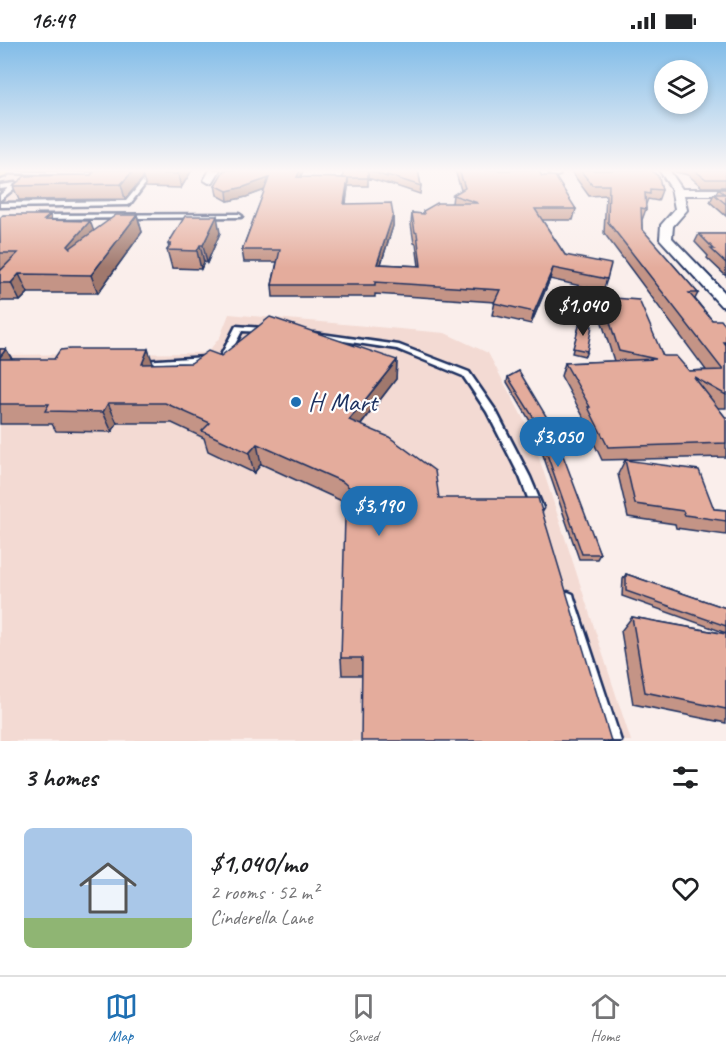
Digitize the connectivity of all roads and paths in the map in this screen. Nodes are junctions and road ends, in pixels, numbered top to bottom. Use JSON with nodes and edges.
{"nodes":[{"id":1,"x":129,"y":203,"type":"edge"},
{"id":2,"x":680,"y":203,"type":"edge"},
{"id":3,"x":0,"y":205,"type":"edge"},
{"id":4,"x":239,"y":216,"type":"dead end"},
{"id":5,"x":35,"y":217,"type":"edge"},
{"id":6,"x":726,"y":303,"type":"edge"},
{"id":7,"x":274,"y":331,"type":"edge"},
{"id":8,"x":310,"y":334,"type":"edge"},
{"id":9,"x":133,"y":364,"type":"edge"},
{"id":10,"x":540,"y":518,"type":"edge"},
{"id":11,"x":565,"y":591,"type":"edge"},
{"id":12,"x":614,"y":741,"type":"edge"}],
"edges":[{"from":1,"to":3,"type":"lane"},
{"from":2,"to":6,"type":"street"},
{"from":4,"to":5,"type":"lane"},
{"from":7,"to":9,"type":"lane"},
{"from":8,"to":10,"type":"lane"},
{"from":11,"to":12,"type":"lane"}]}
